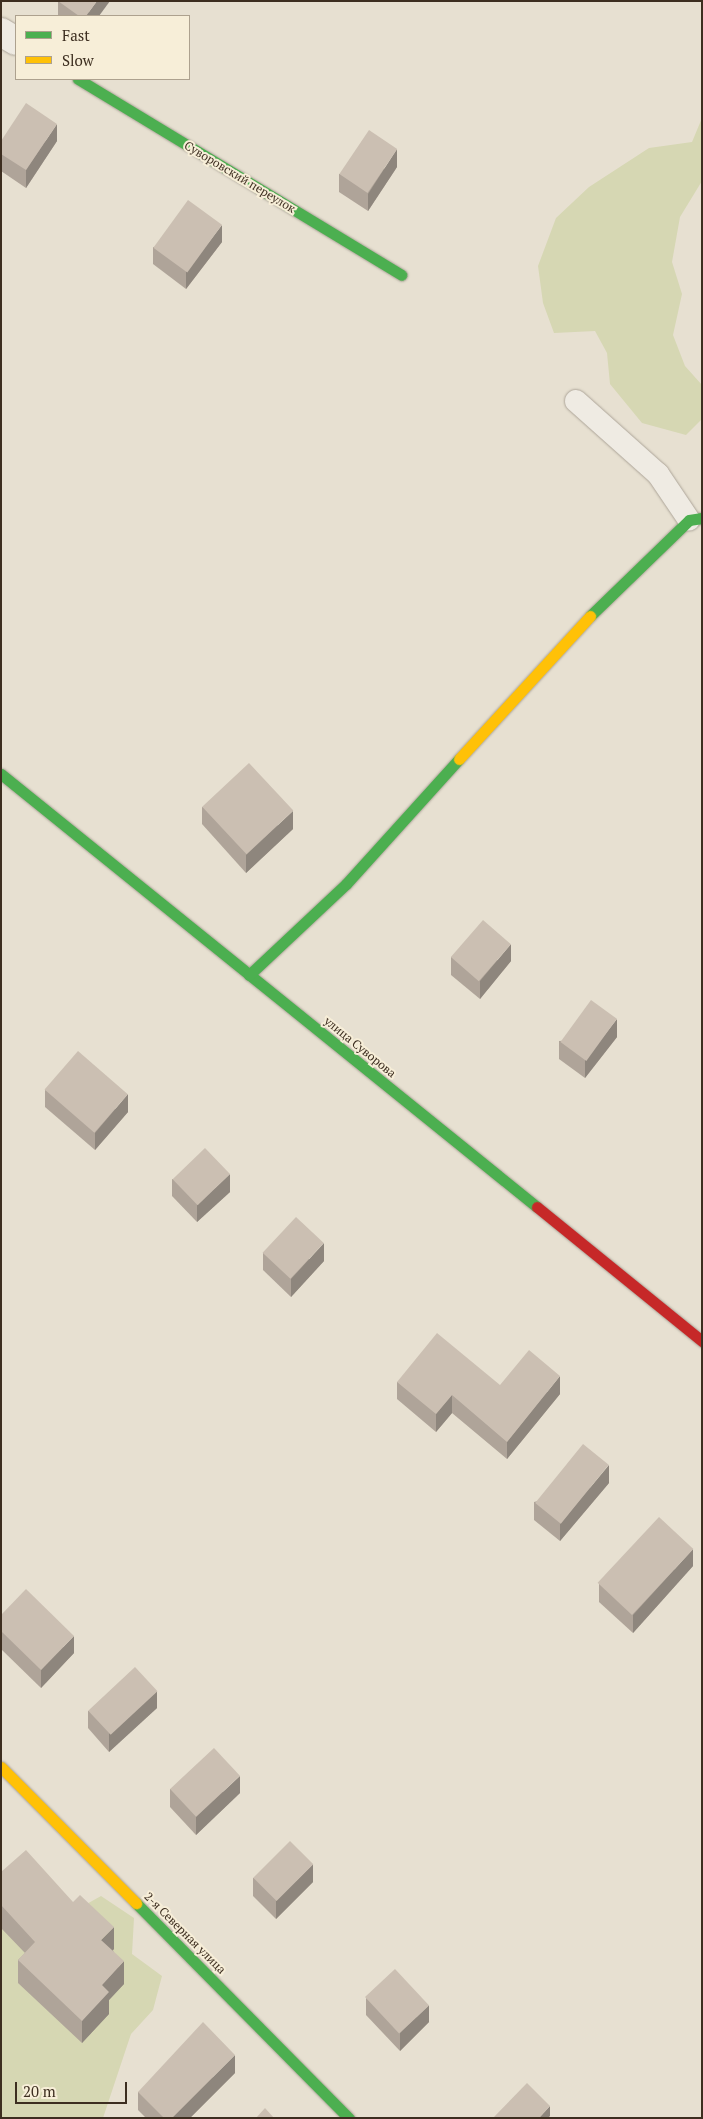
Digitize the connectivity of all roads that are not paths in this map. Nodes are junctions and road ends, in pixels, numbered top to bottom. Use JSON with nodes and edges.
{"nodes":[{"id":1,"x":1,"y":32,"type":"edge"},
{"id":2,"x":15,"y":40,"type":"edge"},
{"id":3,"x":80,"y":80,"type":"edge"},
{"id":4,"x":401,"y":276,"type":"dead end"},
{"id":5,"x":576,"y":401,"type":"dead end"},
{"id":6,"x":695,"y":519,"type":"edge"},
{"id":7,"x":1,"y":774,"type":"edge"},
{"id":8,"x":249,"y":975,"type":"junction"},
{"id":9,"x":702,"y":1341,"type":"edge"},
{"id":10,"x":1,"y":1767,"type":"edge"},
{"id":11,"x":349,"y":2118,"type":"edge"}],
"edges":[{"from":1,"to":2,"type":"street"},
{"from":3,"to":4,"type":"street","name":"Суворовский переулок"},
{"from":5,"to":6,"type":"lane"},
{"from":6,"to":8,"type":"street"},
{"from":7,"to":8,"type":"street","name":"улица Суворова"},
{"from":8,"to":9,"type":"street","name":"улица Суворова"},
{"from":10,"to":11,"type":"street","name":"2-я Северная улица"}]}
